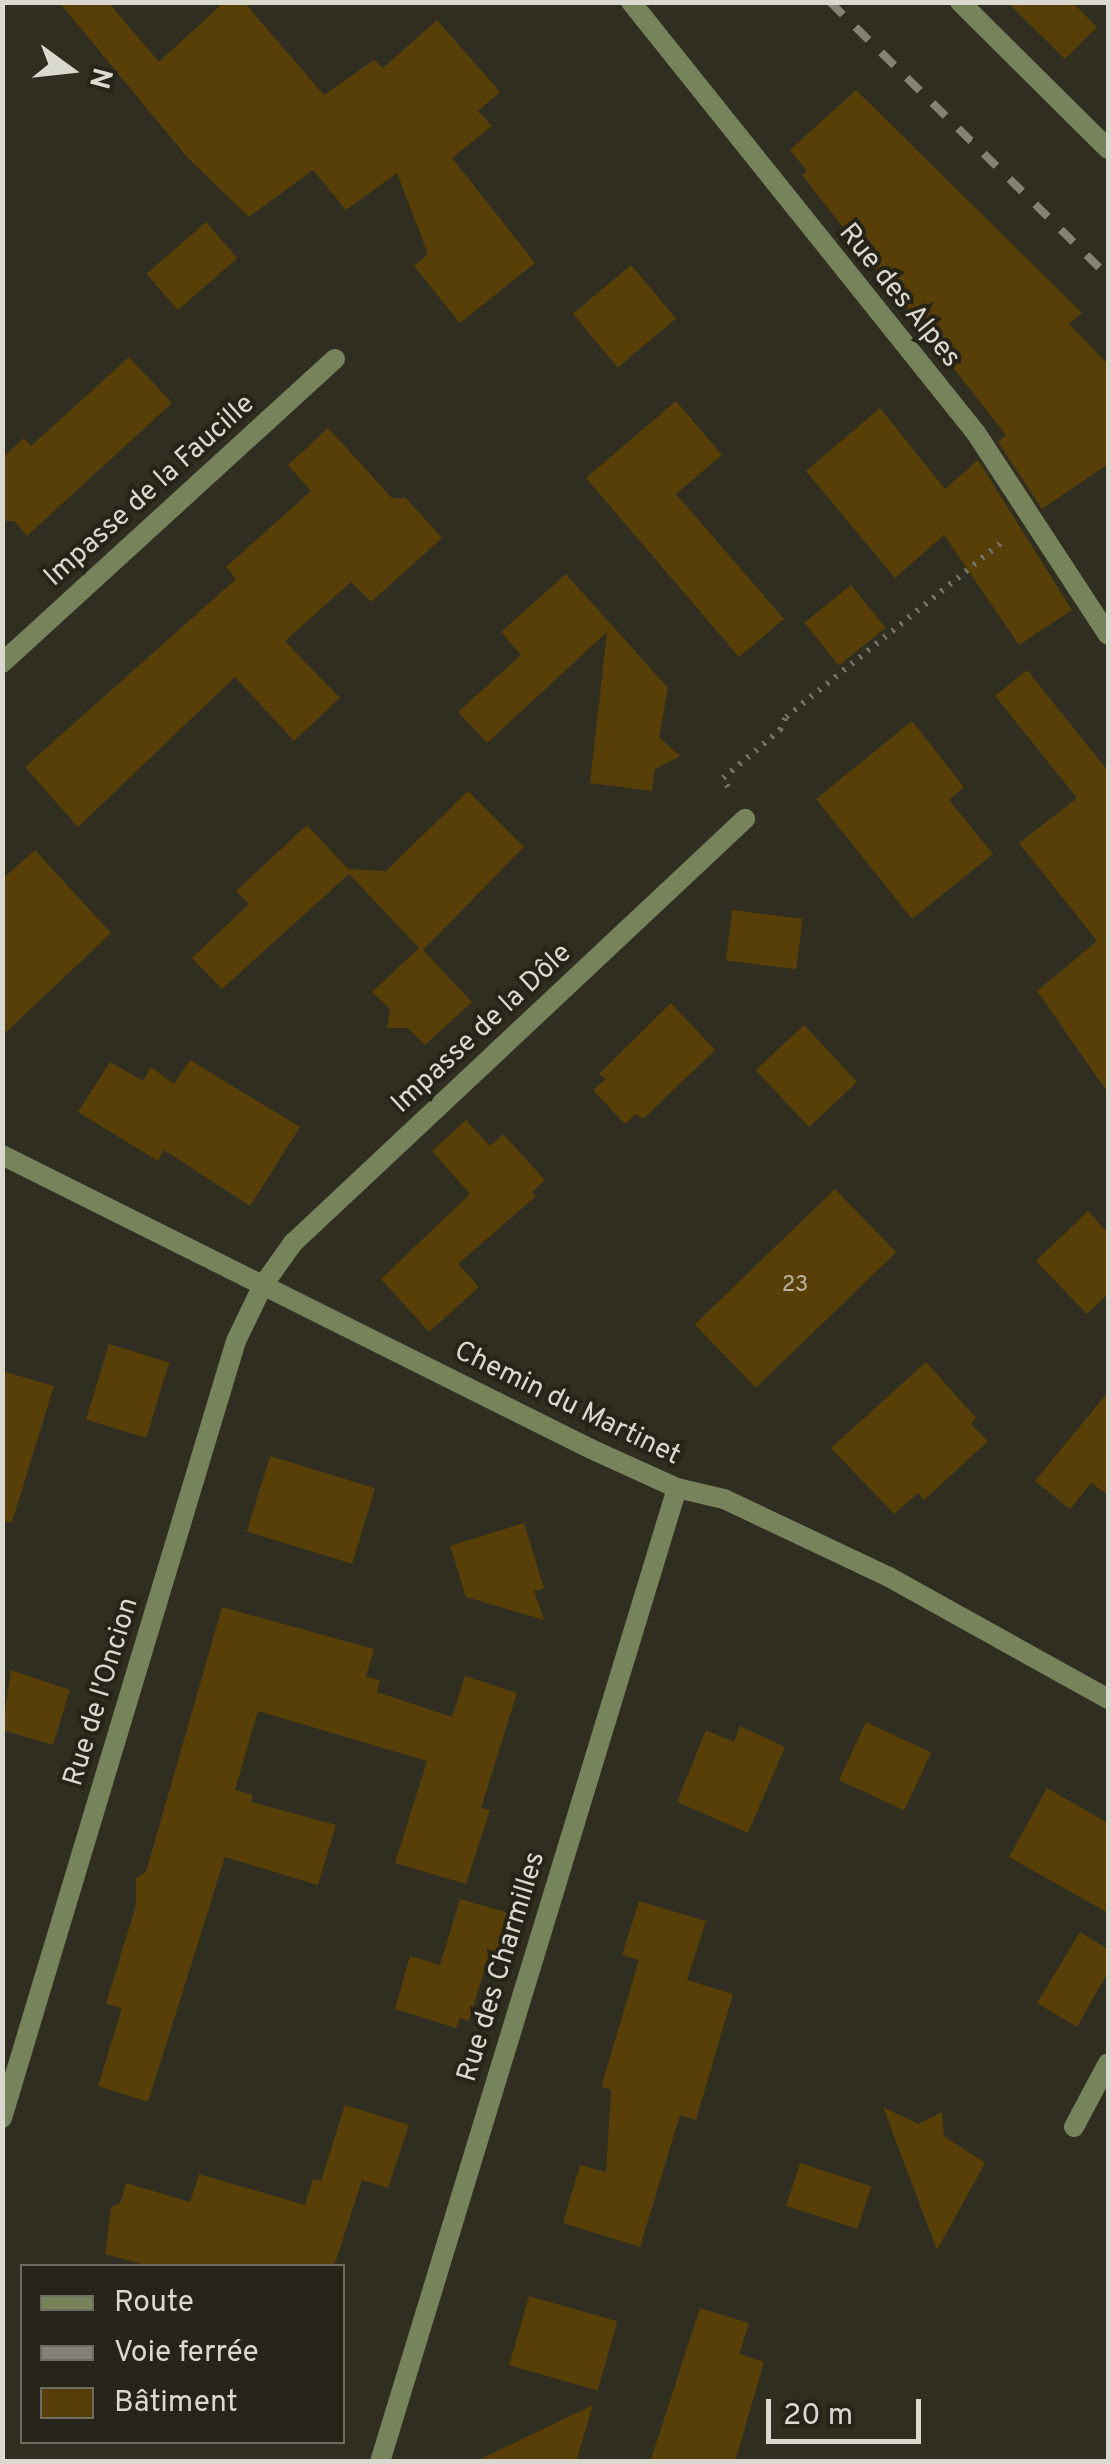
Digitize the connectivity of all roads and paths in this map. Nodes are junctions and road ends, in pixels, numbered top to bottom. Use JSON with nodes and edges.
{"nodes":[{"id":1,"x":631,"y":2,"type":"edge"},
{"id":2,"x":960,"y":2,"type":"edge"},
{"id":3,"x":1108,"y":149,"type":"edge"},
{"id":4,"x":335,"y":359,"type":"dead end"},
{"id":5,"x":1034,"y":519,"type":"junction"},
{"id":6,"x":1108,"y":635,"type":"edge"},
{"id":7,"x":2,"y":663,"type":"edge"},
{"id":8,"x":724,"y":778,"type":"dead end"},
{"id":9,"x":745,"y":819,"type":"dead end"},
{"id":10,"x":2,"y":1155,"type":"edge"},
{"id":11,"x":263,"y":1285,"type":"junction"},
{"id":12,"x":677,"y":1488,"type":"junction"},
{"id":13,"x":1108,"y":1699,"type":"edge"},
{"id":14,"x":1108,"y":2063,"type":"edge"},
{"id":15,"x":2,"y":2118,"type":"edge"},
{"id":16,"x":1074,"y":2127,"type":"dead end"},
{"id":17,"x":380,"y":2462,"type":"edge"}],
"edges":[{"from":1,"to":5,"type":"street","name":"Rue des Alpes"},
{"from":2,"to":3,"type":"street"},
{"from":4,"to":7,"type":"street","name":"Impasse de la Faucille"},
{"from":5,"to":6,"type":"street","name":"Rue des Alpes"},
{"from":5,"to":8,"type":"path"},
{"from":9,"to":11,"type":"street","name":"Impasse de la Dôle"},
{"from":10,"to":11,"type":"street","name":"Chemin du Martinet"},
{"from":11,"to":12,"type":"street","name":"Chemin du Martinet"},
{"from":11,"to":15,"type":"street","name":"Rue de l'Oncion"},
{"from":12,"to":13,"type":"street","name":"Chemin du Martinet"},
{"from":12,"to":17,"type":"street","name":"Rue des Charmilles"},
{"from":14,"to":16,"type":"street"}]}
